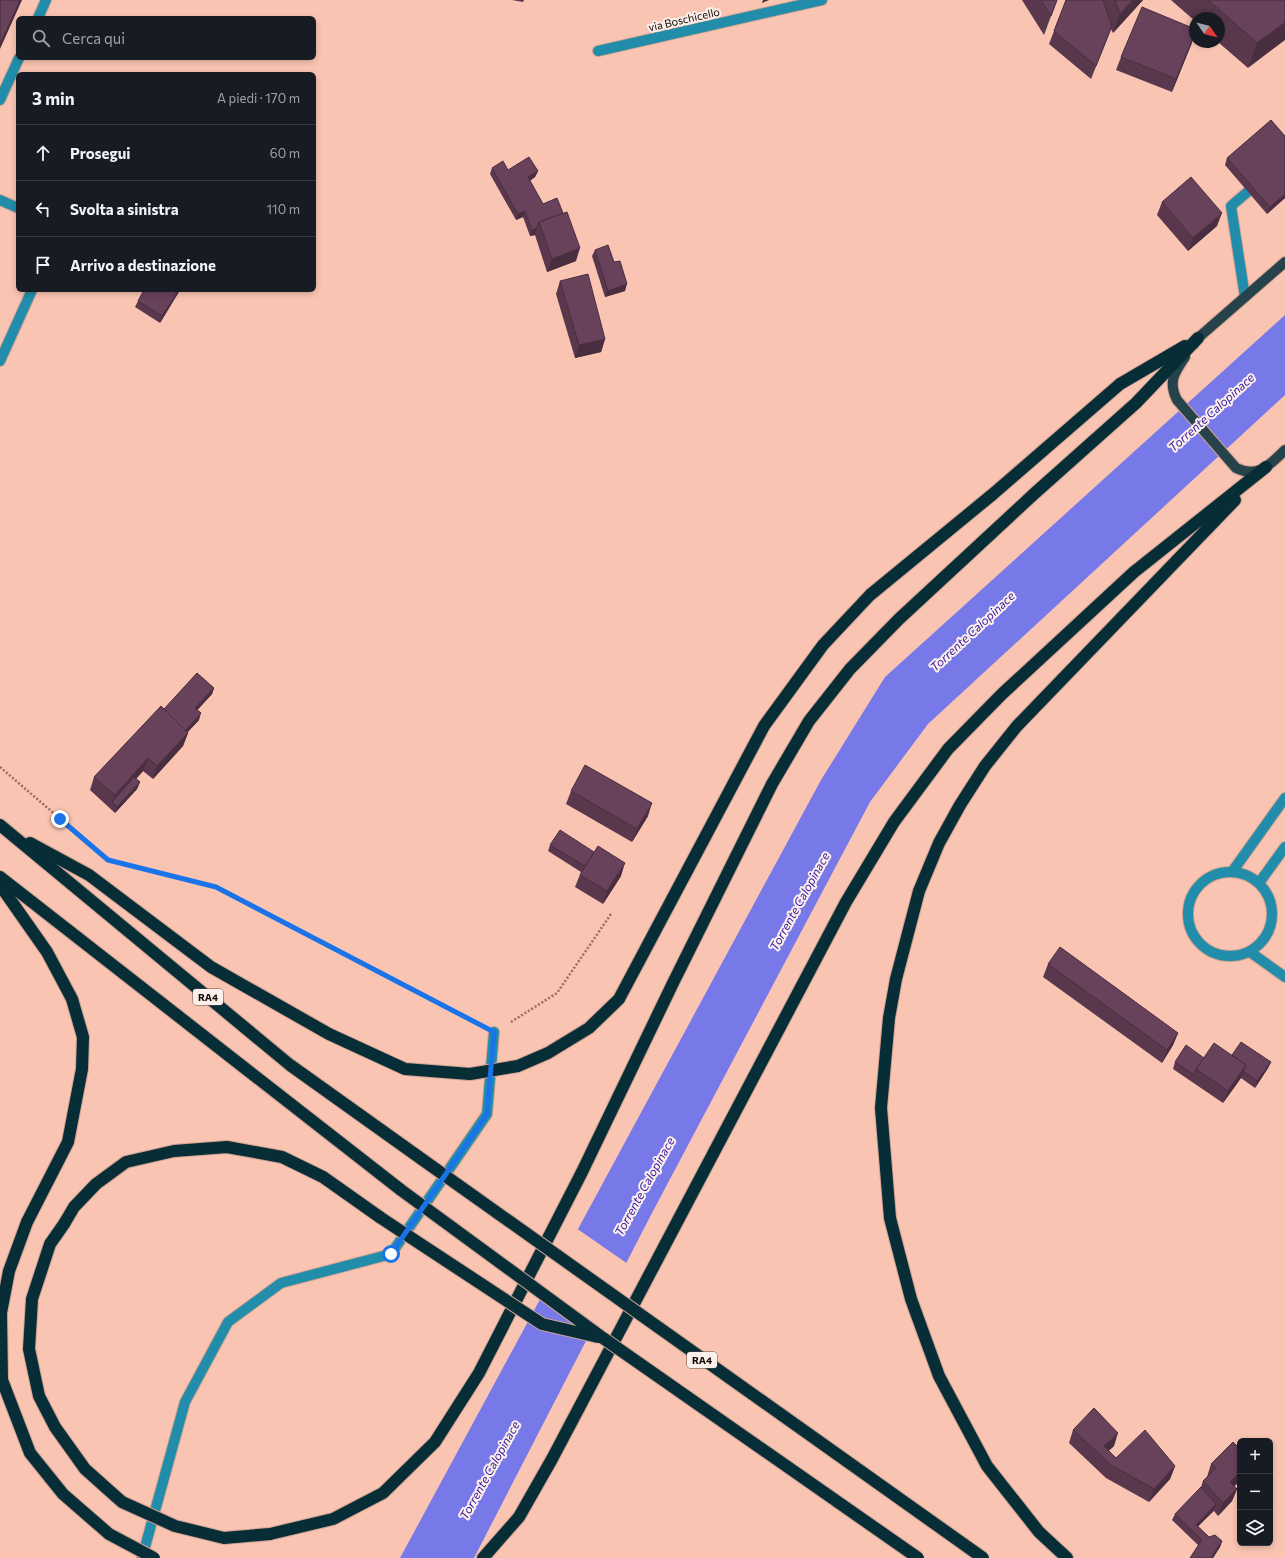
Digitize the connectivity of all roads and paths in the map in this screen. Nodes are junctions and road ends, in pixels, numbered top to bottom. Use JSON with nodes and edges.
{"nodes":[{"id":1,"x":46,"y":0,"type":"edge"},
{"id":2,"x":822,"y":0,"type":"edge"},
{"id":3,"x":39,"y":16,"type":"edge"},
{"id":4,"x":598,"y":51,"type":"dead end"},
{"id":5,"x":18,"y":60,"type":"edge"},
{"id":6,"x":0,"y":100,"type":"edge"},
{"id":7,"x":1267,"y":175,"type":"edge"},
{"id":8,"x":0,"y":200,"type":"edge"},
{"id":9,"x":16,"y":207,"type":"edge"},
{"id":10,"x":1285,"y":262,"type":"edge"},
{"id":11,"x":31,"y":292,"type":"edge"},
{"id":12,"x":1245,"y":297,"type":"junction"},
{"id":13,"x":1198,"y":338,"type":"junction"},
{"id":14,"x":0,"y":361,"type":"edge"},
{"id":15,"x":1285,"y":450,"type":"edge"},
{"id":16,"x":1266,"y":467,"type":"junction"},
{"id":17,"x":0,"y":767,"type":"edge"},
{"id":18,"x":1285,"y":798,"type":"edge"},
{"id":19,"x":3,"y":827,"type":"edge"},
{"id":20,"x":1285,"y":847,"type":"edge"},
{"id":21,"x":1232,"y":872,"type":"junction"},
{"id":22,"x":0,"y":877,"type":"edge"},
{"id":23,"x":1259,"y":883,"type":"junction"},
{"id":24,"x":0,"y":885,"type":"edge"},
{"id":25,"x":611,"y":914,"type":"dead end"},
{"id":26,"x":1250,"y":952,"type":"junction"},
{"id":27,"x":1285,"y":977,"type":"edge"},
{"id":28,"x":494,"y":1032,"type":"junction"},
{"id":29,"x":603,"y":1338,"type":"junction"},
{"id":30,"x":483,"y":1557,"type":"edge"},
{"id":31,"x":142,"y":1558,"type":"edge"},
{"id":32,"x":154,"y":1558,"type":"edge"},
{"id":33,"x":918,"y":1558,"type":"edge"},
{"id":34,"x":983,"y":1558,"type":"edge"},
{"id":35,"x":1067,"y":1558,"type":"edge"}],
"edges":[{"from":1,"to":3,"type":"street"},
{"from":2,"to":4,"type":"street","name":"via Boschicello"},
{"from":5,"to":6,"type":"street"},
{"from":7,"to":12,"type":"street"},
{"from":8,"to":9,"type":"street"},
{"from":10,"to":12,"type":"main road"},
{"from":11,"to":14,"type":"street"},
{"from":12,"to":13,"type":"main road"},
{"from":13,"to":16,"type":"main road"},
{"from":13,"to":19,"type":"highway","bridge":true},
{"from":13,"to":29,"type":"highway","bridge":true},
{"from":15,"to":16,"type":"main road"},
{"from":16,"to":30,"type":"highway"},
{"from":16,"to":35,"type":"highway"},
{"from":17,"to":28,"type":"path"},
{"from":18,"to":21,"type":"street"},
{"from":19,"to":34,"type":"highway","number":"RA4","bridge":true},
{"from":20,"to":23,"type":"street"},
{"from":21,"to":23,"type":"street"},
{"from":21,"to":26,"type":"street"},
{"from":22,"to":29,"type":"highway","bridge":true},
{"from":23,"to":26,"type":"street"},
{"from":24,"to":32,"type":"highway","bridge":true},
{"from":25,"to":28,"type":"path"},
{"from":26,"to":27,"type":"street"},
{"from":28,"to":31,"type":"street"},
{"from":29,"to":33,"type":"highway","bridge":true}]}
